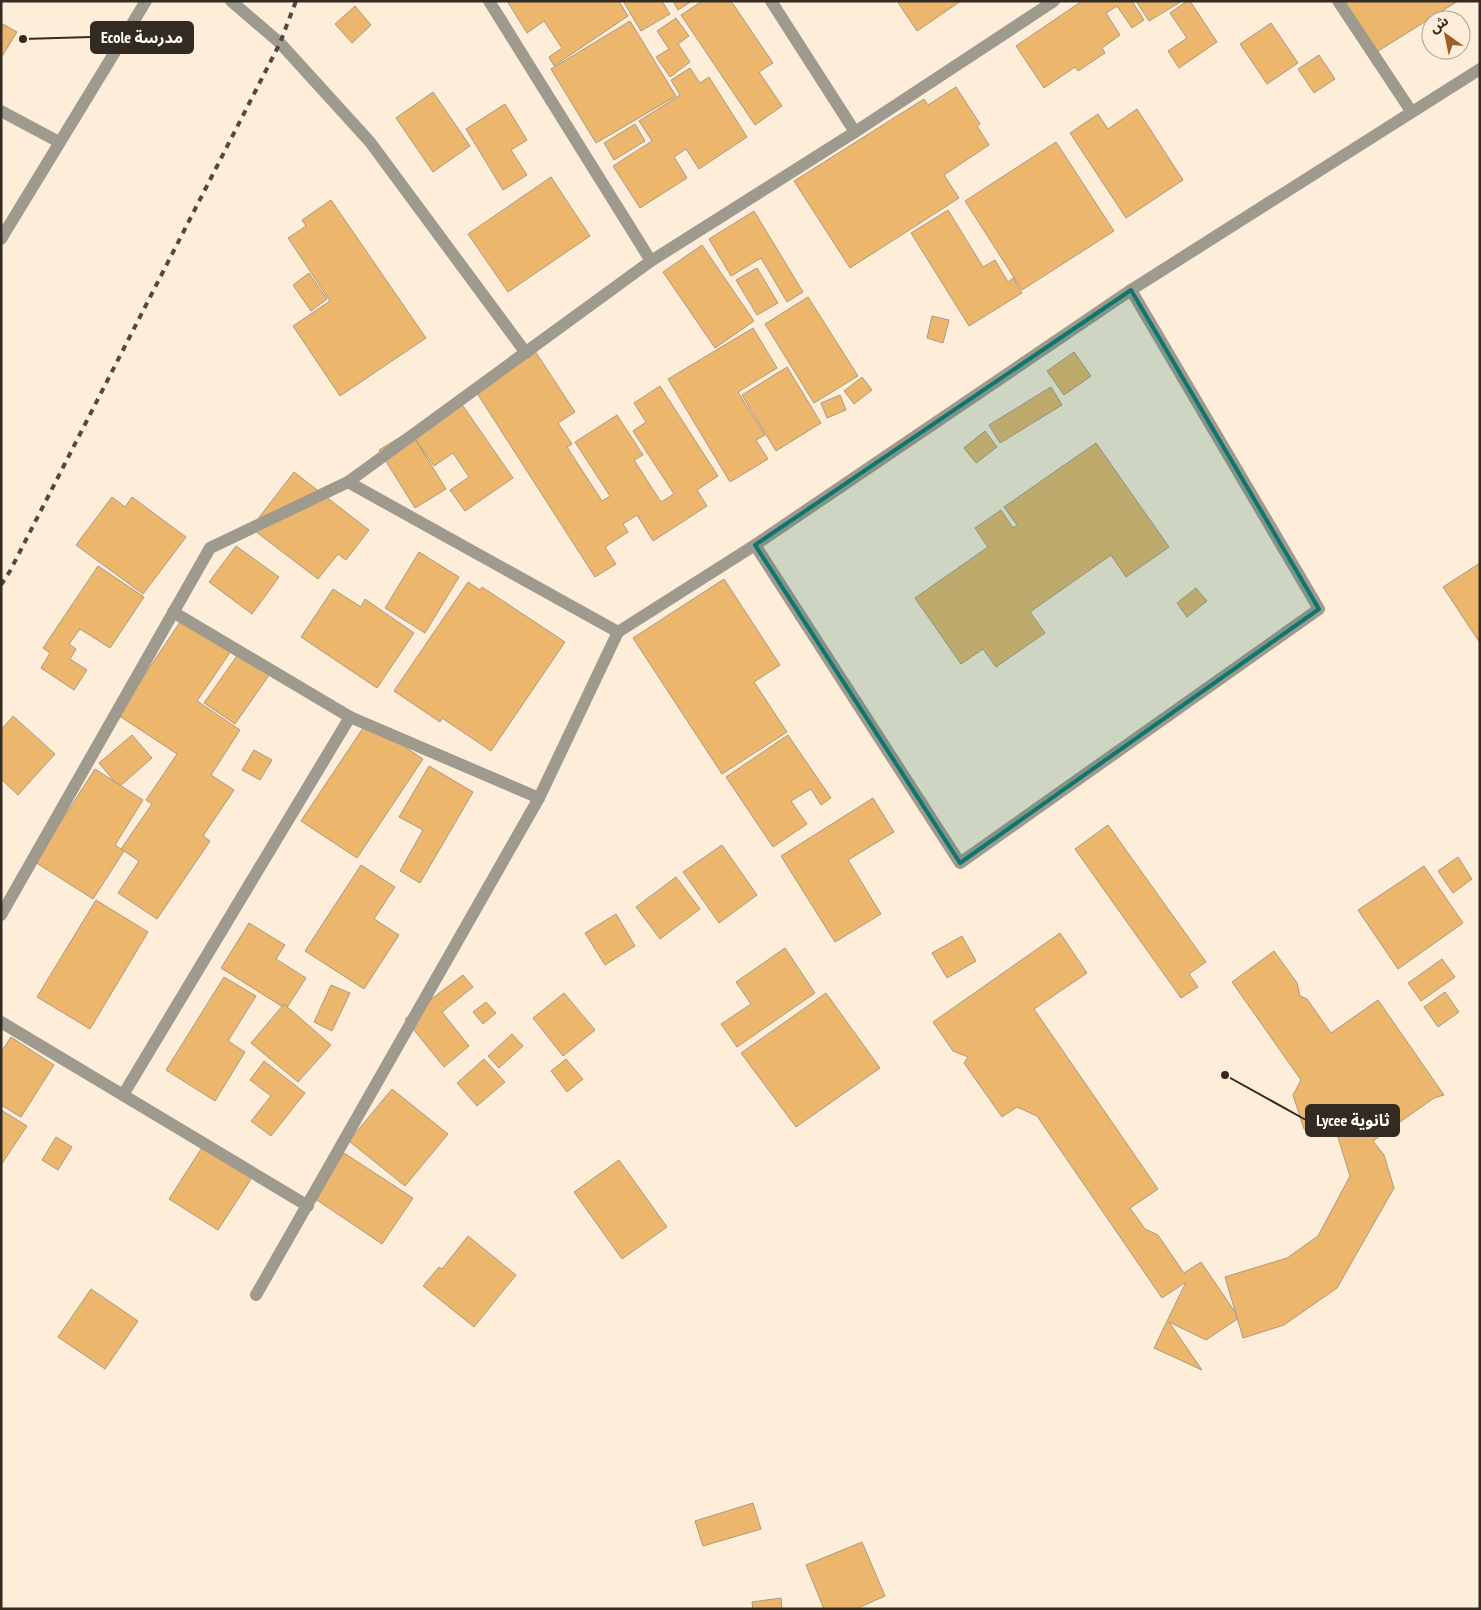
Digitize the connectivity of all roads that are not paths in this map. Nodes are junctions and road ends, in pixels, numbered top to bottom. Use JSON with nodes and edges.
{"nodes":[{"id":1,"x":146,"y":1,"type":"edge"},
{"id":2,"x":231,"y":1,"type":"edge"},
{"id":3,"x":489,"y":1,"type":"edge"},
{"id":4,"x":771,"y":1,"type":"edge"},
{"id":5,"x":1338,"y":1,"type":"edge"},
{"id":6,"x":1051,"y":2,"type":"edge"},
{"id":7,"x":1480,"y":69,"type":"edge"},
{"id":8,"x":1,"y":111,"type":"edge"},
{"id":9,"x":1411,"y":111,"type":"junction"},
{"id":10,"x":855,"y":132,"type":"junction"},
{"id":11,"x":59,"y":142,"type":"junction"},
{"id":12,"x":1,"y":239,"type":"edge"},
{"id":13,"x":651,"y":261,"type":"junction"},
{"id":14,"x":1131,"y":290,"type":"junction"},
{"id":15,"x":526,"y":353,"type":"junction"},
{"id":16,"x":348,"y":482,"type":"junction"},
{"id":17,"x":755,"y":546,"type":"junction"},
{"id":18,"x":173,"y":612,"type":"junction"},
{"id":19,"x":618,"y":632,"type":"junction"},
{"id":20,"x":350,"y":717,"type":"junction"},
{"id":21,"x":539,"y":798,"type":"junction"},
{"id":22,"x":1,"y":915,"type":"edge"},
{"id":23,"x":1,"y":1022,"type":"edge"},
{"id":24,"x":123,"y":1095,"type":"junction"},
{"id":25,"x":308,"y":1206,"type":"junction"},
{"id":26,"x":256,"y":1295,"type":"dead end"}],
"edges":[{"from":1,"to":11,"type":"street"},
{"from":2,"to":15,"type":"street"},
{"from":3,"to":13,"type":"street"},
{"from":4,"to":10,"type":"street"},
{"from":5,"to":9,"type":"street"},
{"from":6,"to":10,"type":"street"},
{"from":7,"to":9,"type":"street"},
{"from":8,"to":11,"type":"street"},
{"from":9,"to":14,"type":"street"},
{"from":10,"to":13,"type":"street"},
{"from":11,"to":12,"type":"street"},
{"from":13,"to":15,"type":"street"},
{"from":14,"to":17,"type":"street"},
{"from":14,"to":17,"type":"street"},
{"from":15,"to":16,"type":"street"},
{"from":16,"to":18,"type":"street"},
{"from":16,"to":19,"type":"street"},
{"from":17,"to":19,"type":"street"},
{"from":18,"to":20,"type":"street"},
{"from":18,"to":22,"type":"street"},
{"from":19,"to":21,"type":"street"},
{"from":20,"to":21,"type":"street"},
{"from":20,"to":24,"type":"street"},
{"from":21,"to":25,"type":"street"},
{"from":23,"to":24,"type":"street"},
{"from":24,"to":25,"type":"street"},
{"from":25,"to":26,"type":"street"}]}
